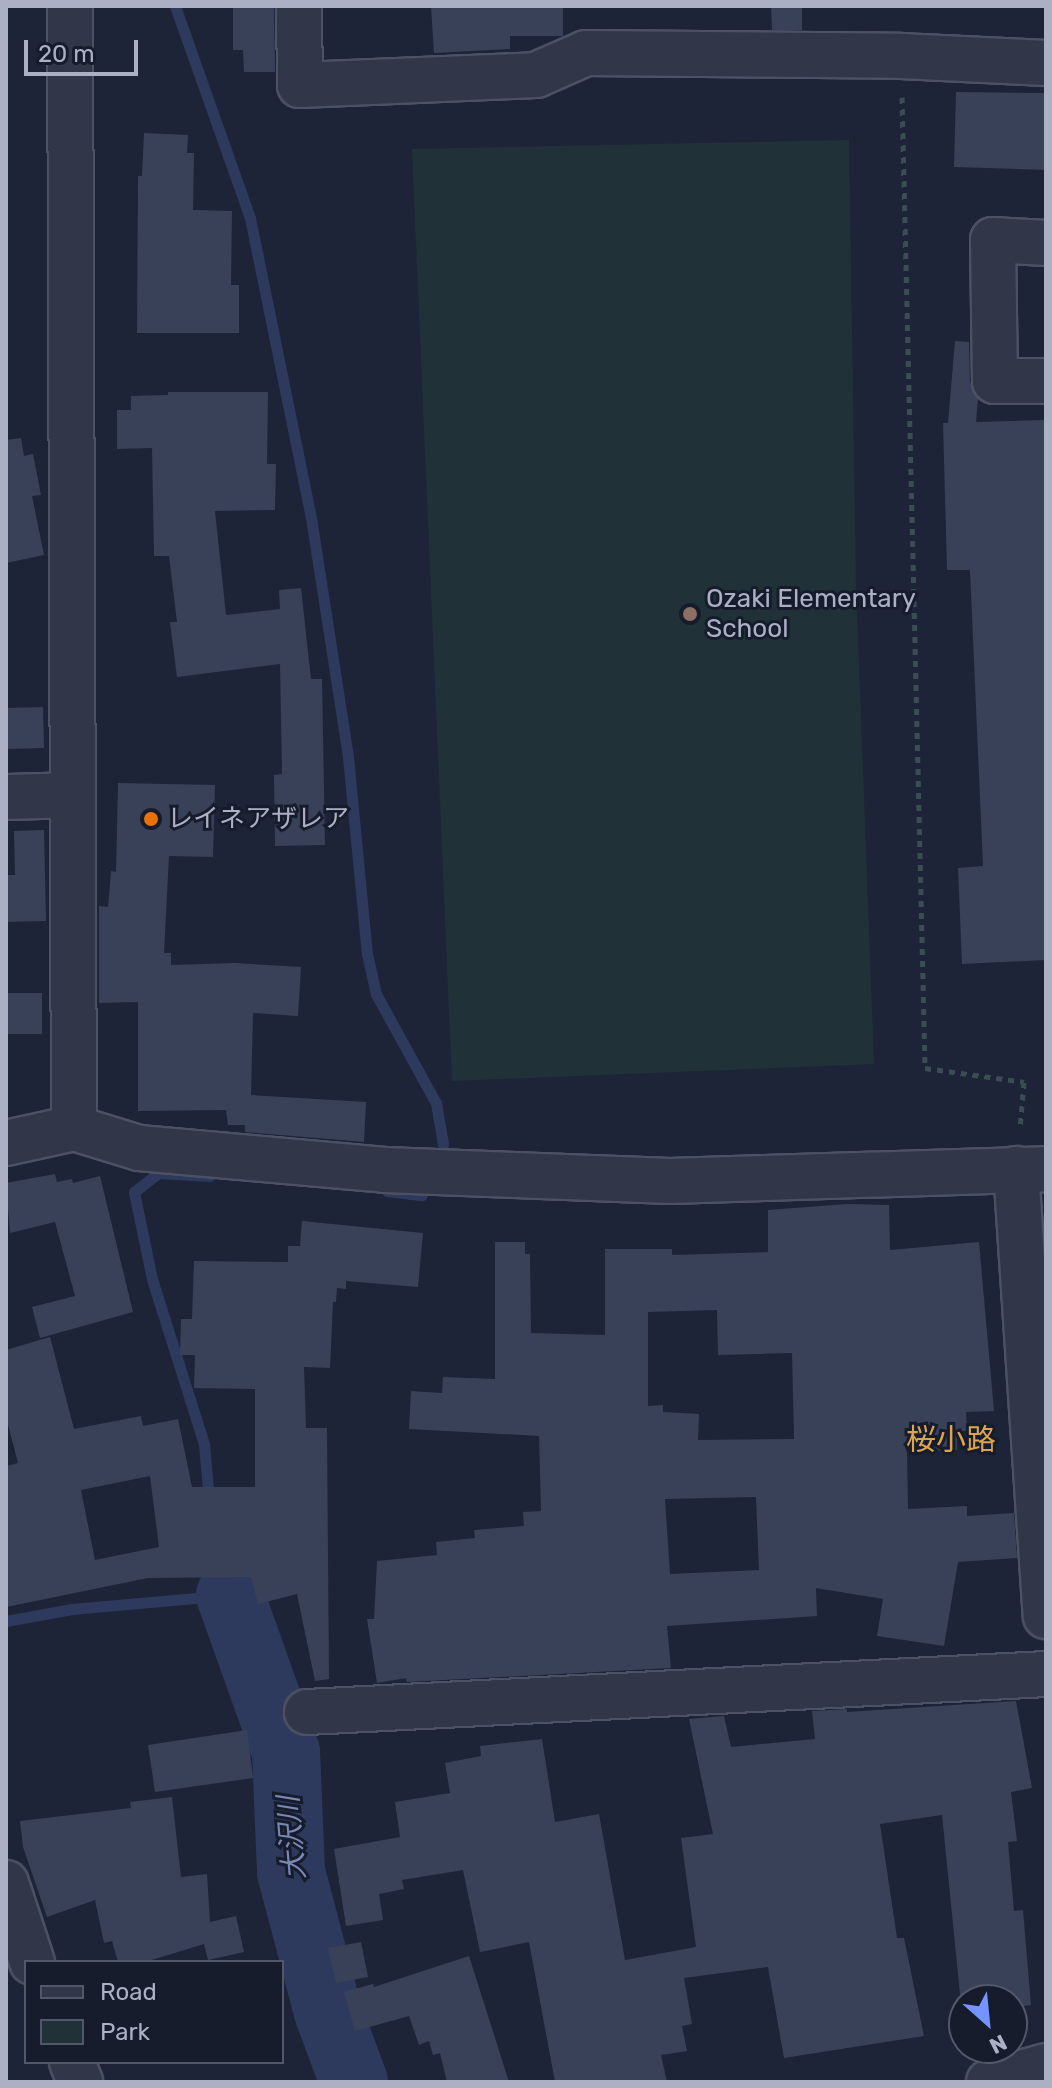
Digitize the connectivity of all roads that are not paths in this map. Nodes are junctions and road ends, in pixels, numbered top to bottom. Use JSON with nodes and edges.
{"nodes":[{"id":1,"x":70,"y":6,"type":"edge"},
{"id":2,"x":299,"y":6,"type":"edge"},
{"id":3,"x":1046,"y":63,"type":"edge"},
{"id":4,"x":1046,"y":243,"type":"edge"},
{"id":5,"x":1046,"y":381,"type":"edge"},
{"id":6,"x":72,"y":795,"type":"junction"},
{"id":7,"x":6,"y":797,"type":"edge"},
{"id":8,"x":74,"y":1128,"type":"junction"},
{"id":9,"x":6,"y":1143,"type":"edge"},
{"id":10,"x":1031,"y":1169,"type":"edge"},
{"id":11,"x":1046,"y":1616,"type":"edge"},
{"id":12,"x":1046,"y":1674,"type":"edge"},
{"id":13,"x":307,"y":1712,"type":"dead end"},
{"id":14,"x":6,"y":1883,"type":"edge"},
{"id":15,"x":31,"y":1960,"type":"edge"},
{"id":16,"x":1046,"y":2066,"type":"edge"},
{"id":17,"x":989,"y":2082,"type":"edge"}],
"edges":[{"from":1,"to":6,"type":"street"},
{"from":2,"to":3,"type":"street"},
{"from":4,"to":5,"type":"street"},
{"from":6,"to":7,"type":"street"},
{"from":6,"to":8,"type":"street"},
{"from":8,"to":9,"type":"street"},
{"from":8,"to":10,"type":"street"},
{"from":10,"to":11,"type":"street"},
{"from":12,"to":13,"type":"street"},
{"from":14,"to":15,"type":"street"},
{"from":16,"to":17,"type":"street"}]}
